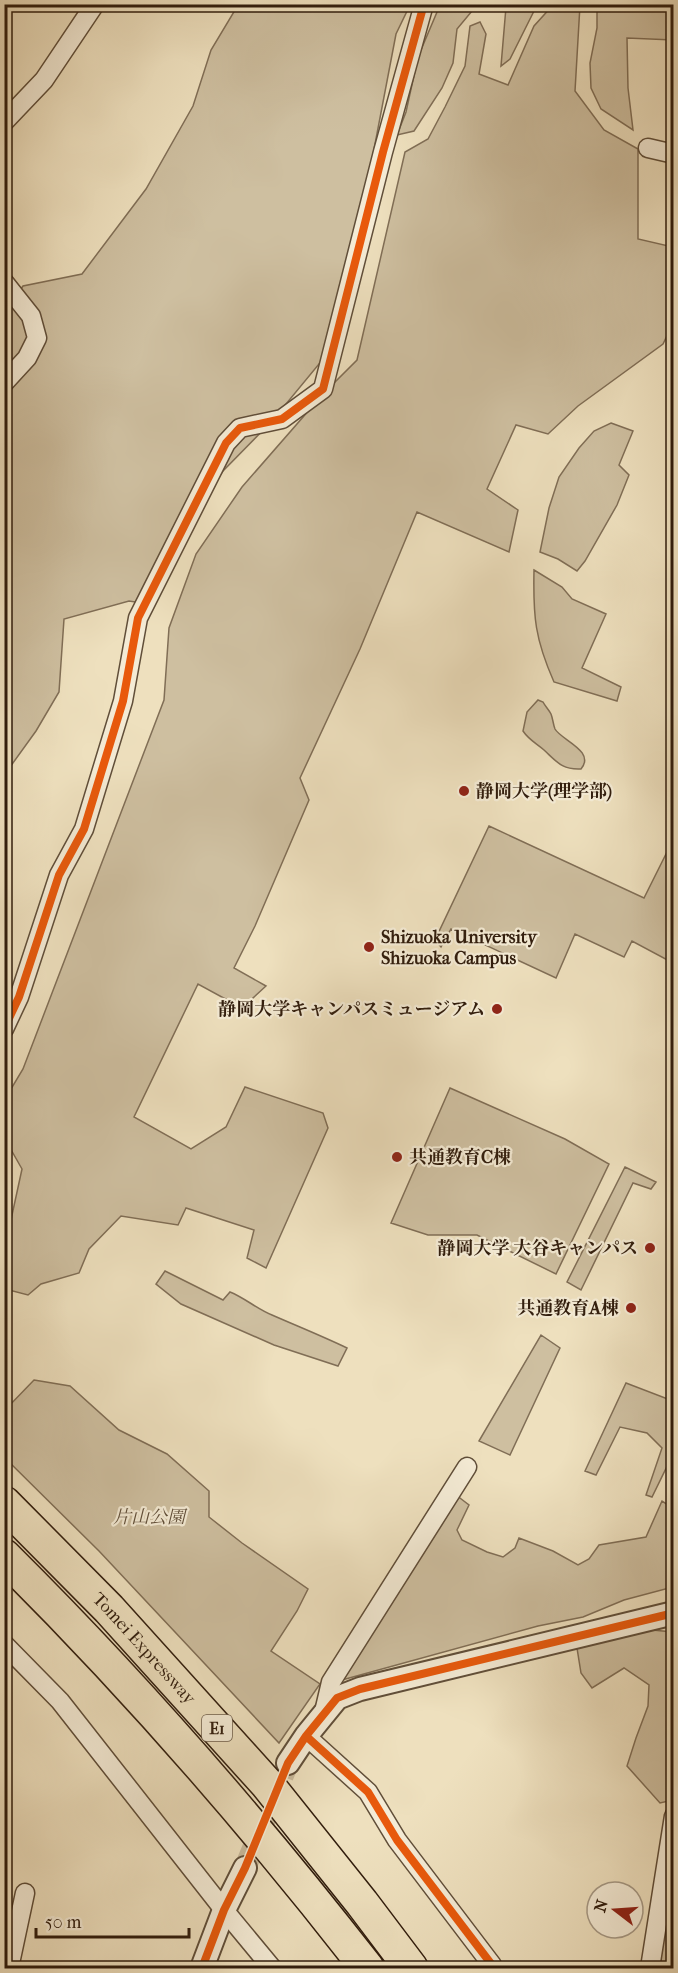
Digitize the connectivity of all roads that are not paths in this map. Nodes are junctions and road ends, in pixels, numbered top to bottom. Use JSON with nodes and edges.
{"nodes":[{"id":1,"x":95,"y":4,"type":"edge"},
{"id":2,"x":424,"y":4,"type":"edge"},
{"id":3,"x":4,"y":122,"type":"edge"},
{"id":4,"x":648,"y":148,"type":"dead end"},
{"id":5,"x":674,"y":154,"type":"edge"},
{"id":6,"x":4,"y":282,"type":"edge"},
{"id":7,"x":4,"y":383,"type":"edge"},
{"id":8,"x":4,"y":1029,"type":"edge"},
{"id":9,"x":467,"y":1467,"type":"dead end"},
{"id":10,"x":4,"y":1503,"type":"edge"},
{"id":11,"x":4,"y":1556,"type":"edge"},
{"id":12,"x":674,"y":1612,"type":"edge"},
{"id":13,"x":4,"y":1644,"type":"edge"},
{"id":14,"x":324,"y":1712,"type":"junction"},
{"id":15,"x":306,"y":1736,"type":"junction"},
{"id":16,"x":288,"y":1763,"type":"tunnel mouth"},
{"id":17,"x":674,"y":1816,"type":"edge"},
{"id":18,"x":245,"y":1868,"type":"tunnel mouth"},
{"id":19,"x":25,"y":1893,"type":"dead end"},
{"id":20,"x":224,"y":1910,"type":"junction"},
{"id":21,"x":9,"y":1968,"type":"edge"},
{"id":22,"x":202,"y":1968,"type":"edge"},
{"id":23,"x":272,"y":1968,"type":"edge"},
{"id":24,"x":367,"y":1968,"type":"edge"},
{"id":25,"x":411,"y":1968,"type":"edge"},
{"id":26,"x":492,"y":1968,"type":"edge"},
{"id":27,"x":650,"y":1968,"type":"edge"}],
"edges":[{"from":1,"to":3,"type":"street"},
{"from":2,"to":8,"type":"street"},
{"from":4,"to":5,"type":"street"},
{"from":6,"to":7,"type":"street"},
{"from":9,"to":14,"type":"street"},
{"from":10,"to":25,"type":"highway","name":"Tomei Expressway","number":"E1"},
{"from":11,"to":24,"type":"highway","name":"Tomei Expressway","number":"E1"},
{"from":12,"to":14,"type":"street"},
{"from":13,"to":20,"type":"street"},
{"from":14,"to":15,"type":"street"},
{"from":15,"to":16,"type":"street"},
{"from":15,"to":26,"type":"street"},
{"from":17,"to":27,"type":"street"},
{"from":18,"to":20,"type":"street"},
{"from":19,"to":21,"type":"street"},
{"from":20,"to":22,"type":"street"},
{"from":20,"to":23,"type":"street"}]}
